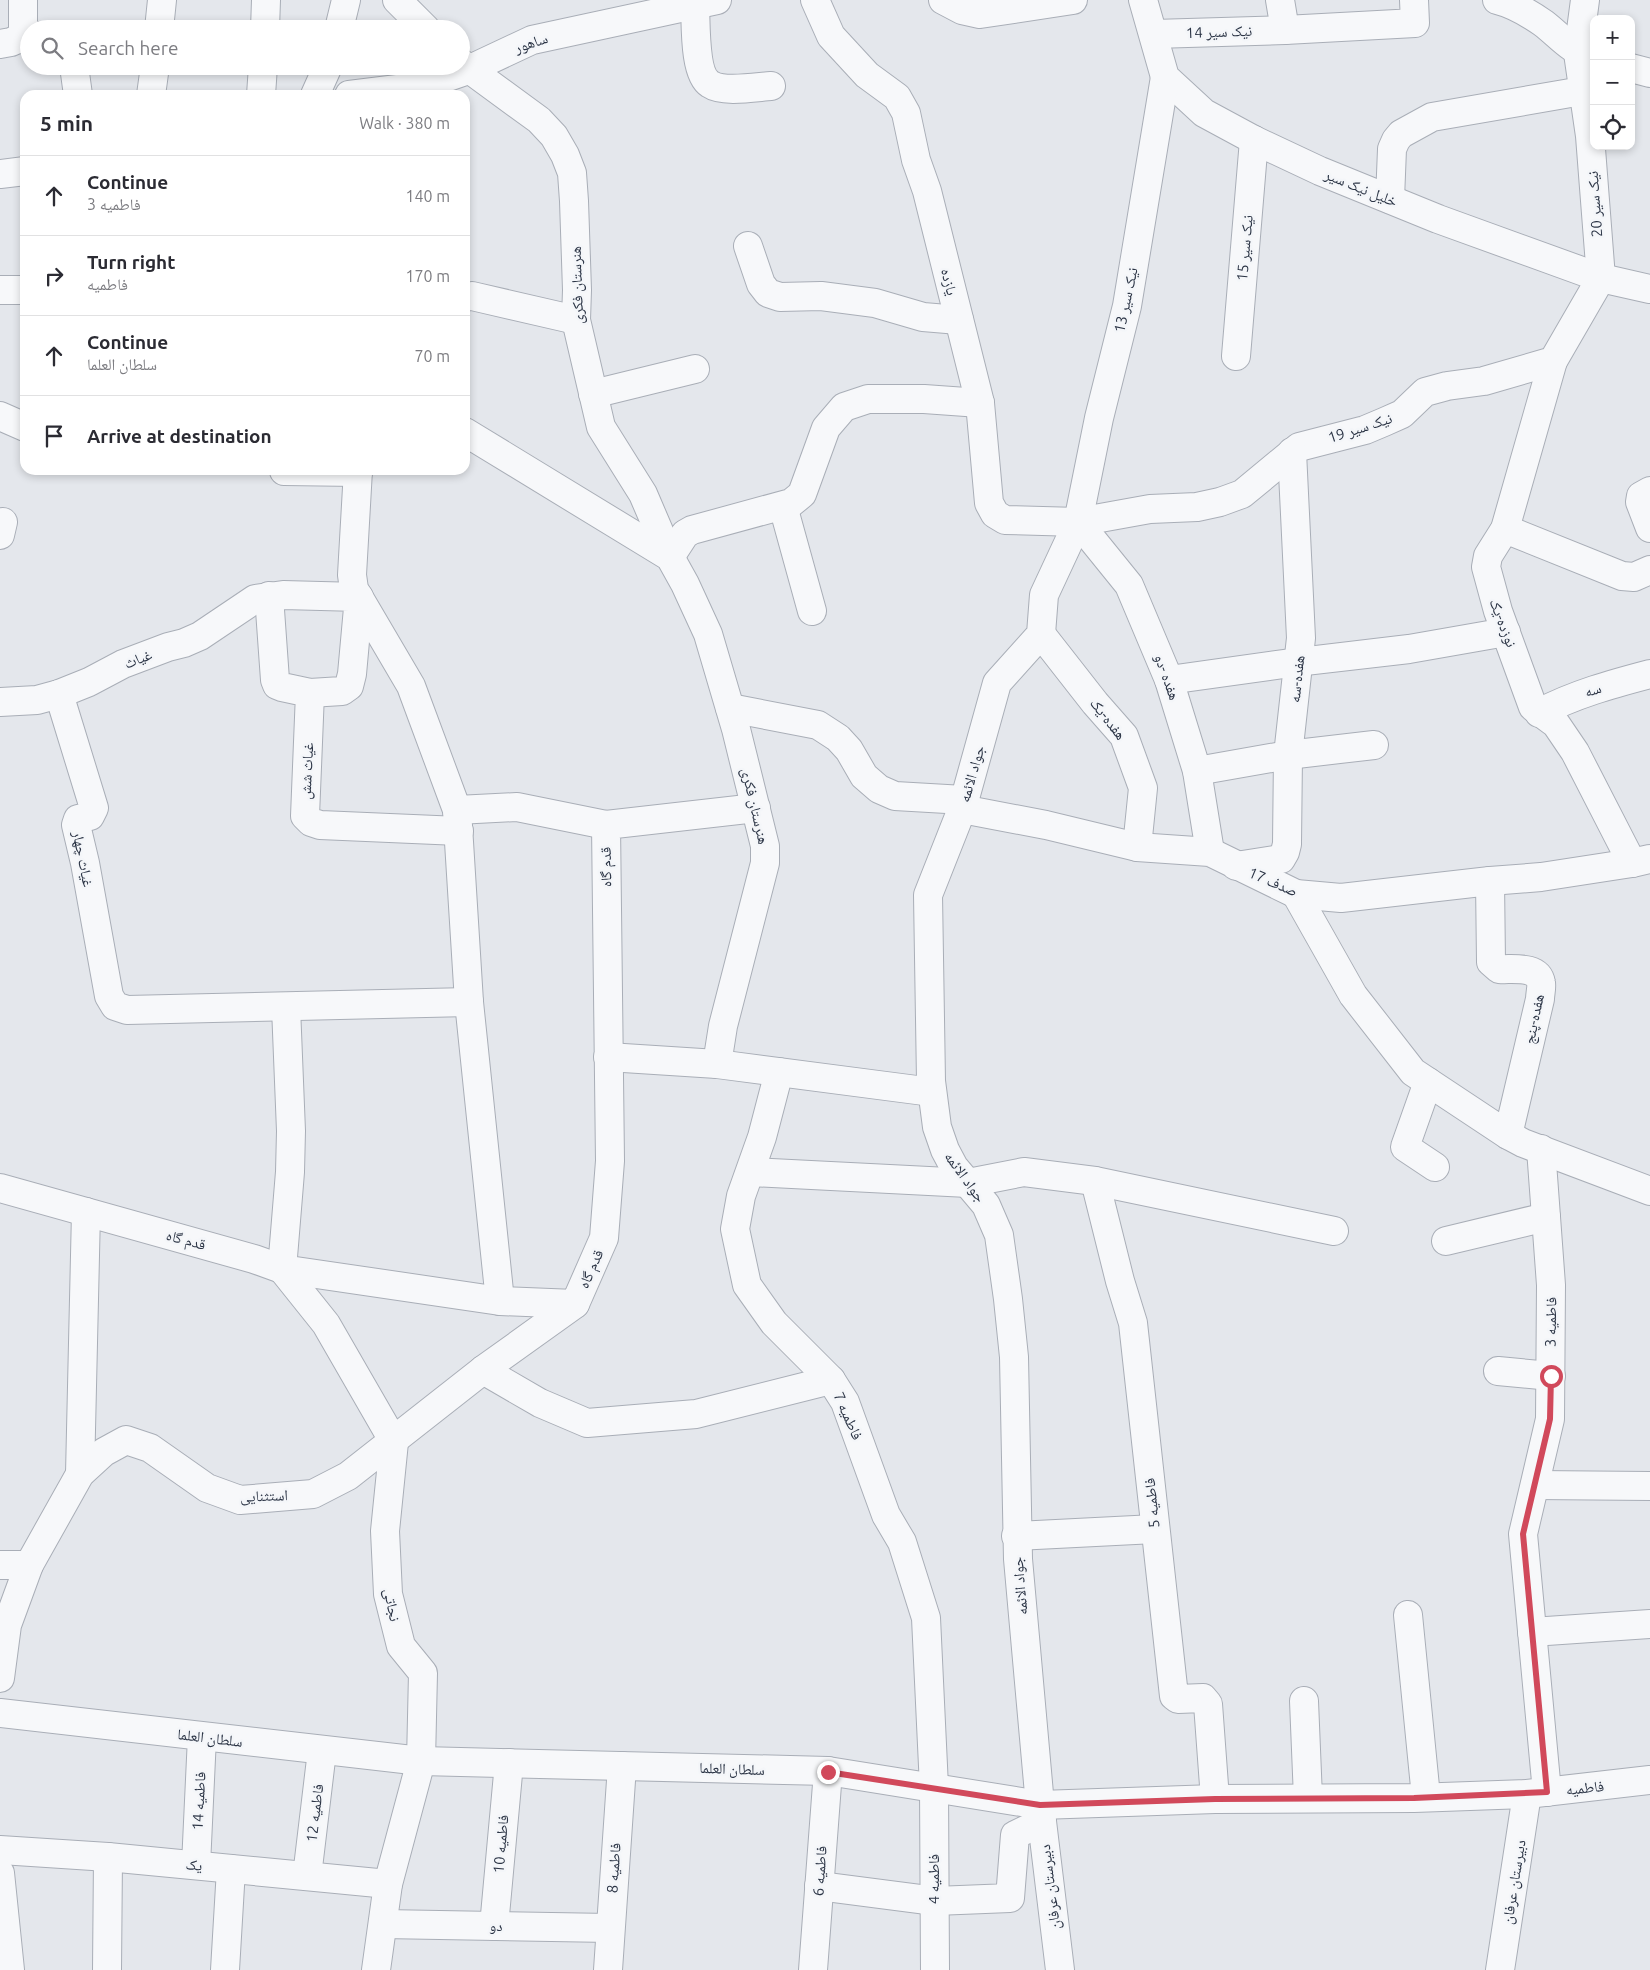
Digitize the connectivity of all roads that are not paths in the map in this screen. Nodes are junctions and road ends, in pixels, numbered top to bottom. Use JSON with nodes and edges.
{"nodes":[{"id":1,"x":23,"y":0,"type":"edge"},
{"id":2,"x":162,"y":0,"type":"edge"},
{"id":3,"x":266,"y":0,"type":"edge"},
{"id":4,"x":346,"y":0,"type":"edge"},
{"id":5,"x":398,"y":0,"type":"edge"},
{"id":6,"x":815,"y":0,"type":"edge"},
{"id":7,"x":943,"y":0,"type":"edge"},
{"id":8,"x":1073,"y":0,"type":"edge"},
{"id":9,"x":1143,"y":0,"type":"edge"},
{"id":10,"x":1280,"y":0,"type":"edge"},
{"id":11,"x":1497,"y":0,"type":"edge"},
{"id":12,"x":706,"y":3,"type":"edge"},
{"id":13,"x":1584,"y":6,"type":"edge"},
{"id":14,"x":1414,"y":12,"type":"edge"},
{"id":15,"x":23,"y":20,"type":"edge"},
{"id":16,"x":160,"y":20,"type":"edge"},
{"id":17,"x":265,"y":20,"type":"edge"},
{"id":18,"x":341,"y":20,"type":"edge"},
{"id":19,"x":417,"y":20,"type":"edge"},
{"id":20,"x":1285,"y":30,"type":"junction"},
{"id":21,"x":1154,"y":34,"type":"junction"},
{"id":22,"x":20,"y":38,"type":"edge"},
{"id":23,"x":0,"y":44,"type":"edge"},
{"id":24,"x":1586,"y":55,"type":"edge"},
{"id":25,"x":470,"y":65,"type":"edge"},
{"id":26,"x":1635,"y":69,"type":"edge"},
{"id":27,"x":470,"y":71,"type":"edge"},
{"id":28,"x":1650,"y":73,"type":"edge"},
{"id":29,"x":75,"y":75,"type":"edge"},
{"id":30,"x":154,"y":75,"type":"edge"},
{"id":31,"x":262,"y":75,"type":"edge"},
{"id":32,"x":324,"y":75,"type":"edge"},
{"id":33,"x":446,"y":75,"type":"edge"},
{"id":34,"x":1165,"y":77,"type":"junction"},
{"id":35,"x":771,"y":86,"type":"dead end"},
{"id":36,"x":77,"y":90,"type":"edge"},
{"id":37,"x":152,"y":90,"type":"edge"},
{"id":38,"x":261,"y":90,"type":"edge"},
{"id":39,"x":317,"y":90,"type":"edge"},
{"id":40,"x":389,"y":90,"type":"edge"},
{"id":41,"x":1582,"y":91,"type":"junction"},
{"id":42,"x":1254,"y":140,"type":"junction"},
{"id":43,"x":20,"y":172,"type":"edge"},
{"id":44,"x":0,"y":174,"type":"edge"},
{"id":45,"x":1390,"y":199,"type":"junction"},
{"id":46,"x":748,"y":246,"type":"dead end"},
{"id":47,"x":1601,"y":278,"type":"junction"},
{"id":48,"x":1650,"y":289,"type":"edge"},
{"id":49,"x":0,"y":290,"type":"edge"},
{"id":50,"x":20,"y":290,"type":"edge"},
{"id":51,"x":470,"y":296,"type":"edge"},
{"id":52,"x":576,"y":320,"type":"junction"},
{"id":53,"x":959,"y":320,"type":"junction"},
{"id":54,"x":1236,"y":356,"type":"dead end"},
{"id":55,"x":1553,"y":361,"type":"junction"},
{"id":56,"x":695,"y":369,"type":"dead end"},
{"id":57,"x":593,"y":394,"type":"junction"},
{"id":58,"x":980,"y":403,"type":"junction"},
{"id":59,"x":0,"y":416,"type":"edge"},
{"id":60,"x":20,"y":425,"type":"edge"},
{"id":61,"x":470,"y":435,"type":"edge"},
{"id":62,"x":1292,"y":452,"type":"junction"},
{"id":63,"x":358,"y":475,"type":"edge"},
{"id":64,"x":1645,"y":493,"type":"edge"},
{"id":65,"x":783,"y":506,"type":"junction"},
{"id":66,"x":1078,"y":522,"type":"junction"},
{"id":67,"x":1650,"y":528,"type":"edge"},
{"id":68,"x":1505,"y":529,"type":"junction"},
{"id":69,"x":670,"y":557,"type":"junction"},
{"id":70,"x":1650,"y":570,"type":"edge"},
{"id":71,"x":269,"y":596,"type":"junction"},
{"id":72,"x":359,"y":597,"type":"junction"},
{"id":73,"x":812,"y":611,"type":"dead end"},
{"id":74,"x":1506,"y":632,"type":"junction"},
{"id":75,"x":1041,"y":634,"type":"junction"},
{"id":76,"x":1298,"y":662,"type":"junction"},
{"id":77,"x":1650,"y":674,"type":"edge"},
{"id":78,"x":1169,"y":680,"type":"junction"},
{"id":79,"x":310,"y":693,"type":"junction"},
{"id":80,"x":59,"y":694,"type":"junction"},
{"id":81,"x":0,"y":702,"type":"edge"},
{"id":82,"x":730,"y":708,"type":"junction"},
{"id":83,"x":1539,"y":713,"type":"junction"},
{"id":84,"x":1374,"y":745,"type":"dead end"},
{"id":85,"x":1288,"y":755,"type":"junction"},
{"id":86,"x":1197,"y":771,"type":"junction"},
{"id":87,"x":963,"y":805,"type":"junction"},
{"id":88,"x":756,"y":808,"type":"junction"},
{"id":89,"x":458,"y":820,"type":"junction"},
{"id":90,"x":606,"y":824,"type":"junction"},
{"id":91,"x":1137,"y":847,"type":"junction"},
{"id":92,"x":1210,"y":852,"type":"junction"},
{"id":93,"x":1641,"y":861,"type":"edge"},
{"id":94,"x":1236,"y":866,"type":"junction"},
{"id":95,"x":1490,"y":881,"type":"junction"},
{"id":96,"x":1296,"y":894,"type":"junction"},
{"id":97,"x":469,"y":1002,"type":"junction"},
{"id":98,"x":286,"y":1007,"type":"junction"},
{"id":99,"x":608,"y":1057,"type":"junction"},
{"id":100,"x":717,"y":1064,"type":"junction"},
{"id":101,"x":779,"y":1072,"type":"junction"},
{"id":102,"x":1428,"y":1082,"type":"junction"},
{"id":103,"x":932,"y":1092,"type":"junction"},
{"id":104,"x":1508,"y":1135,"type":"junction"},
{"id":105,"x":1541,"y":1148,"type":"junction"},
{"id":106,"x":1436,"y":1167,"type":"dead end"},
{"id":107,"x":751,"y":1172,"type":"junction"},
{"id":108,"x":1095,"y":1180,"type":"junction"},
{"id":109,"x":968,"y":1184,"type":"junction"},
{"id":110,"x":0,"y":1188,"type":"edge"},
{"id":111,"x":1650,"y":1191,"type":"edge"},
{"id":112,"x":86,"y":1212,"type":"junction"},
{"id":113,"x":1546,"y":1217,"type":"junction"},
{"id":114,"x":1334,"y":1231,"type":"dead end"},
{"id":115,"x":1446,"y":1241,"type":"dead end"},
{"id":116,"x":282,"y":1269,"type":"junction"},
{"id":117,"x":500,"y":1301,"type":"junction"},
{"id":118,"x":575,"y":1304,"type":"junction"},
{"id":119,"x":482,"y":1370,"type":"junction"},
{"id":120,"x":1498,"y":1371,"type":"dead end"},
{"id":121,"x":1551,"y":1376,"type":"junction"},
{"id":122,"x":831,"y":1380,"type":"junction"},
{"id":123,"x":394,"y":1442,"type":"junction"},
{"id":124,"x":80,"y":1474,"type":"junction"},
{"id":125,"x":1535,"y":1485,"type":"junction"},
{"id":126,"x":1650,"y":1486,"type":"edge"},
{"id":127,"x":1155,"y":1529,"type":"junction"},
{"id":128,"x":1016,"y":1536,"type":"junction"},
{"id":129,"x":0,"y":1565,"type":"edge"},
{"id":130,"x":28,"y":1565,"type":"junction"},
{"id":131,"x":1408,"y":1615,"type":"dead end"},
{"id":132,"x":1650,"y":1624,"type":"edge"},
{"id":133,"x":1532,"y":1632,"type":"junction"},
{"id":134,"x":0,"y":1678,"type":"edge"},
{"id":135,"x":1304,"y":1701,"type":"dead end"},
{"id":136,"x":0,"y":1714,"type":"edge"},
{"id":137,"x":202,"y":1737,"type":"junction"},
{"id":138,"x":322,"y":1751,"type":"junction"},
{"id":139,"x":421,"y":1761,"type":"junction"},
{"id":140,"x":508,"y":1763,"type":"junction"},
{"id":141,"x":622,"y":1766,"type":"junction"},
{"id":142,"x":828,"y":1772,"type":"junction"},
{"id":143,"x":1650,"y":1780,"type":"edge"},
{"id":144,"x":934,"y":1787,"type":"junction"},
{"id":145,"x":1537,"y":1793,"type":"junction"},
{"id":146,"x":1426,"y":1797,"type":"junction"},
{"id":147,"x":1308,"y":1798,"type":"junction"},
{"id":148,"x":1215,"y":1799,"type":"junction"},
{"id":149,"x":1041,"y":1814,"type":"junction"},
{"id":150,"x":0,"y":1850,"type":"edge"},
{"id":151,"x":108,"y":1857,"type":"junction"},
{"id":152,"x":196,"y":1866,"type":"junction"},
{"id":153,"x":231,"y":1868,"type":"junction"},
{"id":154,"x":0,"y":1873,"type":"edge"},
{"id":155,"x":308,"y":1876,"type":"junction"},
{"id":156,"x":388,"y":1884,"type":"junction"},
{"id":157,"x":819,"y":1886,"type":"junction"},
{"id":158,"x":935,"y":1900,"type":"junction"},
{"id":159,"x":383,"y":1924,"type":"junction"},
{"id":160,"x":494,"y":1926,"type":"junction"},
{"id":161,"x":610,"y":1928,"type":"junction"},
{"id":162,"x":10,"y":1970,"type":"edge"},
{"id":163,"x":107,"y":1970,"type":"edge"},
{"id":164,"x":225,"y":1970,"type":"edge"},
{"id":165,"x":376,"y":1970,"type":"edge"},
{"id":166,"x":608,"y":1970,"type":"edge"},
{"id":167,"x":813,"y":1970,"type":"edge"},
{"id":168,"x":935,"y":1970,"type":"edge"},
{"id":169,"x":1060,"y":1970,"type":"edge"},
{"id":170,"x":1500,"y":1970,"type":"edge"}],
"edges":[{"from":1,"to":15,"type":"street"},
{"from":2,"to":16,"type":"street"},
{"from":3,"to":17,"type":"street"},
{"from":4,"to":18,"type":"street"},
{"from":5,"to":19,"type":"street"},
{"from":6,"to":53,"type":"street","name":"یازده"},
{"from":7,"to":8,"type":"street"},
{"from":9,"to":21,"type":"street"},
{"from":10,"to":20,"type":"street"},
{"from":11,"to":24,"type":"street"},
{"from":12,"to":25,"type":"street","name":"ساهور"},
{"from":12,"to":35,"type":"street"},
{"from":13,"to":24,"type":"street","name":"نیک سیر 20"},
{"from":14,"to":20,"type":"street","name":"نیک سیر 14"},
{"from":20,"to":21,"type":"street","name":"نیک سیر 14"},
{"from":21,"to":34,"type":"street"},
{"from":22,"to":23,"type":"street"},
{"from":24,"to":41,"type":"street","name":"نیک سیر 20"},
{"from":26,"to":28,"type":"street"},
{"from":27,"to":52,"type":"street","name":"هنرستان فکری"},
{"from":29,"to":36,"type":"street"},
{"from":30,"to":37,"type":"street"},
{"from":31,"to":38,"type":"street"},
{"from":32,"to":39,"type":"street"},
{"from":33,"to":40,"type":"street","name":"ساهور"},
{"from":34,"to":42,"type":"street","name":"خلیل نیک سیر"},
{"from":34,"to":66,"type":"street","name":"نیک سیر 13"},
{"from":41,"to":45,"type":"street"},
{"from":41,"to":47,"type":"street","name":"نیک سیر 20"},
{"from":42,"to":45,"type":"street","name":"خلیل نیک سیر"},
{"from":42,"to":54,"type":"street","name":"نیک سیر 15"},
{"from":43,"to":44,"type":"street"},
{"from":45,"to":47,"type":"street","name":"خلیل نیک سیر"},
{"from":46,"to":53,"type":"street"},
{"from":47,"to":48,"type":"street","name":"خلیل نیک سیر"},
{"from":47,"to":55,"type":"street"},
{"from":49,"to":50,"type":"street"},
{"from":51,"to":52,"type":"street"},
{"from":52,"to":57,"type":"street","name":"هنرستان فکری"},
{"from":53,"to":58,"type":"street","name":"یازده"},
{"from":55,"to":62,"type":"street","name":"نیک سیر 19"},
{"from":55,"to":68,"type":"street","name":"نوزده-یک"},
{"from":56,"to":57,"type":"street"},
{"from":57,"to":69,"type":"street","name":"هنرستان فکری"},
{"from":58,"to":65,"type":"street"},
{"from":58,"to":66,"type":"street","name":"یازده"},
{"from":59,"to":60,"type":"street"},
{"from":61,"to":69,"type":"street","name":"هنرستان فکری"},
{"from":62,"to":66,"type":"street","name":"نیک سیر 19"},
{"from":62,"to":76,"type":"street","name":"هفده-سه"},
{"from":63,"to":72,"type":"street"},
{"from":64,"to":67,"type":"street"},
{"from":65,"to":69,"type":"street"},
{"from":65,"to":73,"type":"street"},
{"from":66,"to":75,"type":"street"},
{"from":66,"to":78,"type":"street","name":"هفده -دو"},
{"from":68,"to":70,"type":"street"},
{"from":68,"to":74,"type":"street","name":"نوزده-یک"},
{"from":69,"to":82,"type":"street","name":"هنرستان فکری"},
{"from":71,"to":72,"type":"street"},
{"from":71,"to":79,"type":"street"},
{"from":71,"to":80,"type":"street","name":"غیاث"},
{"from":72,"to":79,"type":"street"},
{"from":72,"to":89,"type":"street"},
{"from":74,"to":76,"type":"street"},
{"from":74,"to":83,"type":"street","name":"نوزده-یک"},
{"from":75,"to":87,"type":"street","name":"جواد الائمه"},
{"from":75,"to":91,"type":"street","name":"هفده-یک"},
{"from":76,"to":78,"type":"street"},
{"from":76,"to":85,"type":"street","name":"هفده-سه"},
{"from":77,"to":83,"type":"street","name":"سه"},
{"from":78,"to":86,"type":"street","name":"هفده -دو"},
{"from":79,"to":89,"type":"street","name":"غیاث شش"},
{"from":80,"to":81,"type":"street","name":"غیاث"},
{"from":80,"to":98,"type":"street","name":"غیاث چهار"},
{"from":82,"to":87,"type":"street","name":"صدف 17"},
{"from":82,"to":88,"type":"street","name":"هنرستان فکری"},
{"from":83,"to":93,"type":"street","name":"نوزده-یک"},
{"from":84,"to":85,"type":"street"},
{"from":85,"to":86,"type":"street"},
{"from":85,"to":94,"type":"street","name":"هفده-سه"},
{"from":86,"to":92,"type":"street","name":"هفده -دو"},
{"from":87,"to":91,"type":"street","name":"صدف 17"},
{"from":87,"to":103,"type":"street","name":"جواد الائمه"},
{"from":88,"to":90,"type":"street","name":"قدم گاه"},
{"from":88,"to":100,"type":"street","name":"هنرستان فکری"},
{"from":89,"to":90,"type":"street","name":"غیاث شش"},
{"from":89,"to":97,"type":"street"},
{"from":90,"to":99,"type":"street","name":"قدم گاه"},
{"from":91,"to":92,"type":"street","name":"صدف 17"},
{"from":92,"to":94,"type":"street","name":"صدف 17"},
{"from":93,"to":95,"type":"street","name":"صدف 17"},
{"from":94,"to":96,"type":"street","name":"صدف 17"},
{"from":95,"to":96,"type":"street","name":"صدف 17"},
{"from":95,"to":104,"type":"street","name":"هفده-پنج"},
{"from":96,"to":102,"type":"street"},
{"from":97,"to":98,"type":"street"},
{"from":97,"to":117,"type":"street"},
{"from":98,"to":116,"type":"street"},
{"from":99,"to":100,"type":"street"},
{"from":99,"to":118,"type":"street","name":"قدم گاه"},
{"from":100,"to":101,"type":"street"},
{"from":101,"to":103,"type":"street"},
{"from":101,"to":107,"type":"street","name":"فاطمیه 7"},
{"from":102,"to":104,"type":"street"},
{"from":102,"to":106,"type":"street"},
{"from":103,"to":109,"type":"street","name":"جواد الائمه"},
{"from":104,"to":105,"type":"street"},
{"from":105,"to":111,"type":"street"},
{"from":105,"to":113,"type":"street","name":"فاطمیه 3"},
{"from":107,"to":109,"type":"street"},
{"from":107,"to":122,"type":"street","name":"فاطمیه 7"},
{"from":108,"to":109,"type":"street"},
{"from":108,"to":114,"type":"street"},
{"from":108,"to":127,"type":"street","name":"فاطمیه 5"},
{"from":109,"to":128,"type":"street","name":"جواد الائمه"},
{"from":110,"to":112,"type":"street","name":"قدم گاه"},
{"from":112,"to":116,"type":"street","name":"قدم گاه"},
{"from":112,"to":124,"type":"street"},
{"from":113,"to":115,"type":"street"},
{"from":113,"to":121,"type":"street","name":"فاطمیه 3"},
{"from":116,"to":117,"type":"street","name":"قدم گاه"},
{"from":116,"to":123,"type":"street"},
{"from":117,"to":118,"type":"street","name":"قدم گاه"},
{"from":118,"to":119,"type":"street","name":"استثنایی"},
{"from":119,"to":122,"type":"street"},
{"from":119,"to":123,"type":"street","name":"استثنایی"},
{"from":120,"to":121,"type":"street"},
{"from":121,"to":125,"type":"street","name":"فاطمیه 3"},
{"from":122,"to":144,"type":"street","name":"فاطمیه 7"},
{"from":123,"to":124,"type":"street","name":"استثنایی"},
{"from":123,"to":139,"type":"street","name":"نجاتی"},
{"from":124,"to":130,"type":"street","name":"استثنایی"},
{"from":125,"to":126,"type":"street"},
{"from":125,"to":133,"type":"street","name":"فاطمیه 3"},
{"from":127,"to":128,"type":"street"},
{"from":127,"to":148,"type":"street","name":"فاطمیه 5"},
{"from":128,"to":149,"type":"street","name":"جواد الائمه"},
{"from":129,"to":130,"type":"street"},
{"from":130,"to":134,"type":"street","name":"استثنایی"},
{"from":131,"to":146,"type":"street"},
{"from":132,"to":133,"type":"street"},
{"from":133,"to":145,"type":"street","name":"فاطمیه 3"},
{"from":135,"to":147,"type":"street"},
{"from":136,"to":137,"type":"street","name":"سلطان العلما"},
{"from":137,"to":138,"type":"street","name":"سلطان العلما"},
{"from":137,"to":152,"type":"street","name":"فاطمیه 14"},
{"from":138,"to":139,"type":"street","name":"سلطان العلما"},
{"from":138,"to":155,"type":"street","name":"فاطمیه 12"},
{"from":139,"to":140,"type":"street","name":"سلطان العلما"},
{"from":139,"to":156,"type":"street"},
{"from":140,"to":141,"type":"street","name":"سلطان العلما"},
{"from":140,"to":160,"type":"street","name":"فاطمیه 10"},
{"from":141,"to":142,"type":"street","name":"سلطان العلما"},
{"from":141,"to":161,"type":"street","name":"فاطمیه 8"},
{"from":142,"to":144,"type":"street","name":"سلطان العلما"},
{"from":142,"to":157,"type":"street","name":"فاطمیه 6"},
{"from":143,"to":145,"type":"street","name":"فاطمیه"},
{"from":144,"to":149,"type":"street","name":"سلطان العلما"},
{"from":144,"to":158,"type":"street","name":"فاطمیه 4"},
{"from":145,"to":146,"type":"street","name":"فاطمیه"},
{"from":145,"to":170,"type":"street","name":"دبیرستان عرفان"},
{"from":146,"to":147,"type":"street","name":"فاطمیه"},
{"from":147,"to":148,"type":"street","name":"فاطمیه"},
{"from":148,"to":149,"type":"street","name":"فاطمیه"},
{"from":149,"to":158,"type":"street"},
{"from":149,"to":169,"type":"street","name":"دبیرستان عرفان"},
{"from":150,"to":151,"type":"street","name":"یک"},
{"from":151,"to":152,"type":"street","name":"یک"},
{"from":151,"to":163,"type":"street"},
{"from":152,"to":153,"type":"street","name":"یک"},
{"from":153,"to":155,"type":"street","name":"یک"},
{"from":153,"to":164,"type":"street"},
{"from":154,"to":162,"type":"street"},
{"from":155,"to":156,"type":"street","name":"یک"},
{"from":156,"to":159,"type":"street"},
{"from":157,"to":158,"type":"street"},
{"from":157,"to":167,"type":"street","name":"فاطمیه 6"},
{"from":158,"to":168,"type":"street","name":"فاطمیه 4"},
{"from":159,"to":160,"type":"street","name":"دو"},
{"from":159,"to":165,"type":"street"},
{"from":160,"to":161,"type":"street","name":"دو"},
{"from":161,"to":166,"type":"street","name":"فاطمیه 8"}]}
